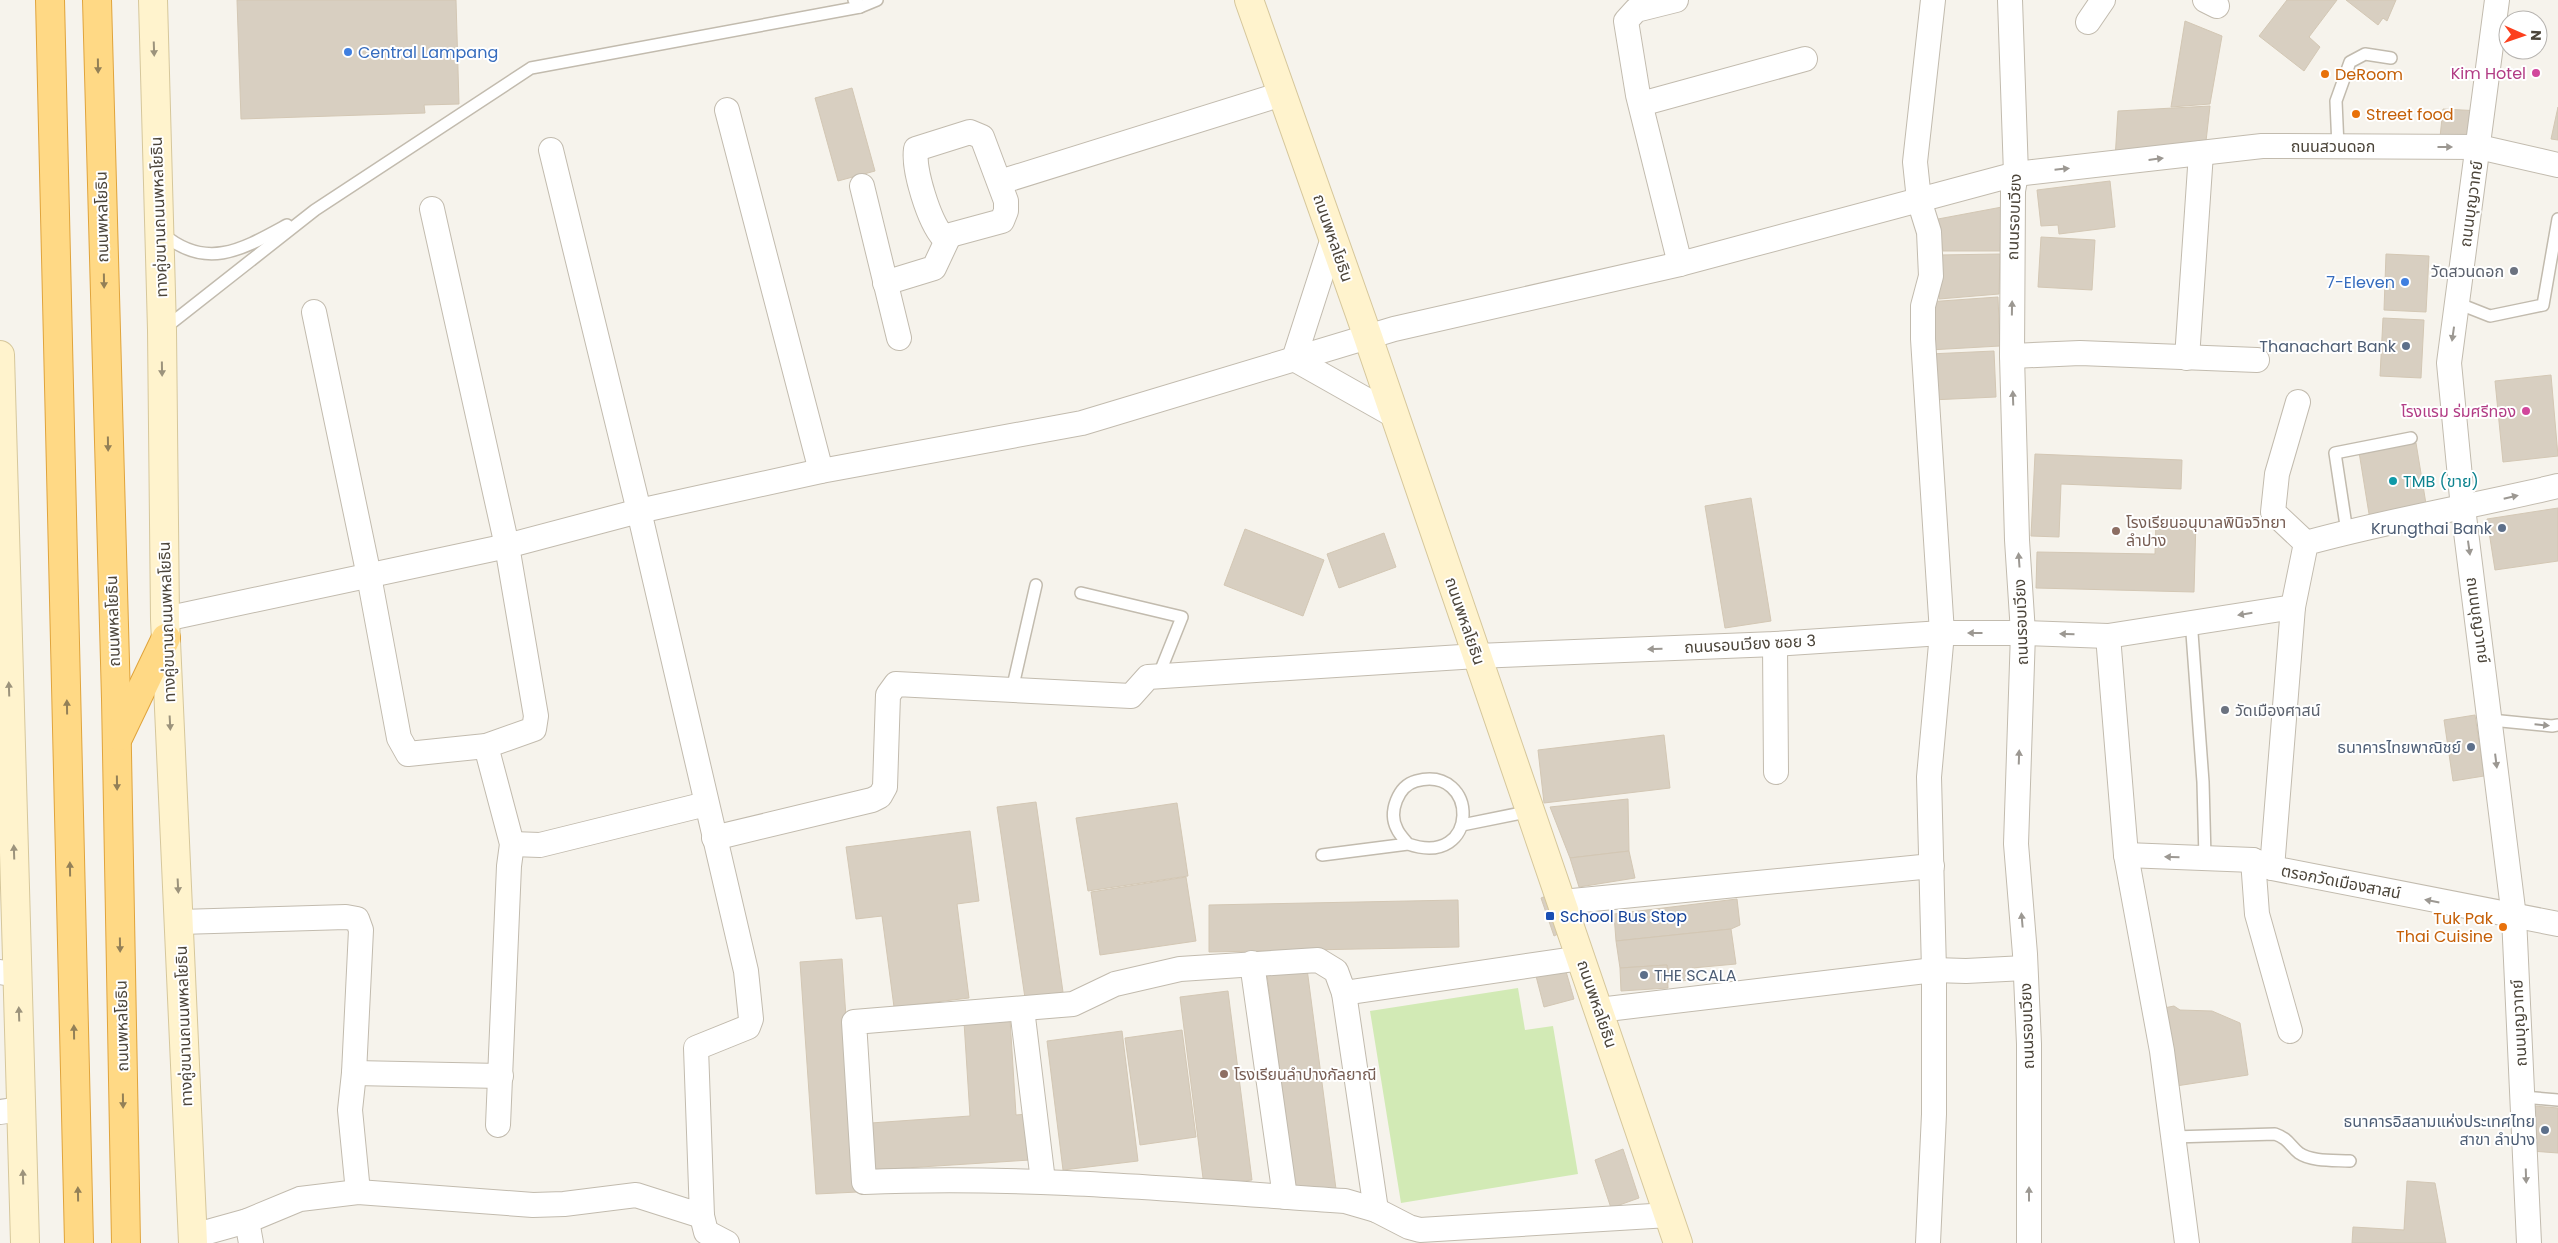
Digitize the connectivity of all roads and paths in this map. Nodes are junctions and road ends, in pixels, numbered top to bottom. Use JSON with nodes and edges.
{"nodes":[{"id":1,"x":50,"y":0,"type":"edge"},
{"id":2,"x":97,"y":0,"type":"edge"},
{"id":3,"x":153,"y":0,"type":"edge"},
{"id":4,"x":877,"y":0,"type":"edge"},
{"id":5,"x":1249,"y":0,"type":"edge"},
{"id":6,"x":1676,"y":0,"type":"edge"},
{"id":7,"x":1933,"y":0,"type":"edge"},
{"id":8,"x":2010,"y":0,"type":"edge"},
{"id":9,"x":2103,"y":0,"type":"edge"},
{"id":10,"x":2497,"y":0,"type":"edge"},
{"id":11,"x":857,"y":4,"type":"edge"},
{"id":12,"x":2088,"y":22,"type":"dead end"},
{"id":13,"x":2391,"y":58,"type":"dead end"},
{"id":14,"x":1805,"y":59,"type":"dead end"},
{"id":15,"x":1282,"y":94,"type":"junction"},
{"id":16,"x":1640,"y":104,"type":"junction"},
{"id":17,"x":726,"y":110,"type":"dead end"},
{"id":18,"x":2338,"y":146,"type":"junction"},
{"id":19,"x":2479,"y":147,"type":"junction"},
{"id":20,"x":551,"y":150,"type":"dead end"},
{"id":21,"x":2201,"y":153,"type":"junction"},
{"id":22,"x":2558,"y":166,"type":"edge"},
{"id":23,"x":2016,"y":174,"type":"junction"},
{"id":24,"x":1000,"y":182,"type":"junction"},
{"id":25,"x":862,"y":186,"type":"dead end"},
{"id":26,"x":1919,"y":200,"type":"junction"},
{"id":27,"x":315,"y":210,"type":"junction"},
{"id":28,"x":432,"y":210,"type":"dead end"},
{"id":29,"x":2558,"y":219,"type":"edge"},
{"id":30,"x":159,"y":231,"type":"junction"},
{"id":31,"x":950,"y":236,"type":"junction"},
{"id":32,"x":1333,"y":238,"type":"junction"},
{"id":33,"x":1680,"y":264,"type":"junction"},
{"id":34,"x":885,"y":283,"type":"junction"},
{"id":35,"x":2457,"y":303,"type":"junction"},
{"id":36,"x":314,"y":312,"type":"dead end"},
{"id":37,"x":162,"y":330,"type":"junction"},
{"id":38,"x":1368,"y":336,"type":"junction"},
{"id":39,"x":899,"y":338,"type":"dead end"},
{"id":40,"x":0,"y":356,"type":"edge"},
{"id":41,"x":2012,"y":356,"type":"junction"},
{"id":42,"x":2187,"y":358,"type":"junction"},
{"id":43,"x":1294,"y":359,"type":"junction"},
{"id":44,"x":2257,"y":360,"type":"dead end"},
{"id":45,"x":2298,"y":402,"type":"dead end"},
{"id":46,"x":1395,"y":416,"type":"junction"},
{"id":47,"x":2411,"y":438,"type":"dead end"},
{"id":48,"x":821,"y":471,"type":"junction"},
{"id":49,"x":2558,"y":486,"type":"edge"},
{"id":50,"x":2463,"y":508,"type":"junction"},
{"id":51,"x":639,"y":511,"type":"junction"},
{"id":52,"x":2347,"y":532,"type":"junction"},
{"id":53,"x":2306,"y":543,"type":"junction"},
{"id":54,"x":507,"y":546,"type":"junction"},
{"id":55,"x":369,"y":576,"type":"junction"},
{"id":56,"x":1036,"y":585,"type":"dead end"},
{"id":57,"x":1081,"y":593,"type":"dead end"},
{"id":58,"x":2293,"y":607,"type":"junction"},
{"id":59,"x":166,"y":628,"type":"junction"},
{"id":60,"x":1942,"y":633,"type":"junction"},
{"id":61,"x":2023,"y":633,"type":"junction"},
{"id":62,"x":2192,"y":633,"type":"dead end"},
{"id":63,"x":2108,"y":636,"type":"junction"},
{"id":64,"x":1774,"y":644,"type":"junction"},
{"id":65,"x":1477,"y":656,"type":"junction"},
{"id":66,"x":1158,"y":677,"type":"junction"},
{"id":67,"x":1012,"y":690,"type":"junction"},
{"id":68,"x":2491,"y":720,"type":"junction"},
{"id":69,"x":2558,"y":725,"type":"edge"},
{"id":70,"x":116,"y":742,"type":"junction"},
{"id":71,"x":486,"y":746,"type":"junction"},
{"id":72,"x":1776,"y":772,"type":"dead end"},
{"id":73,"x":706,"y":804,"type":"junction"},
{"id":74,"x":1531,"y":811,"type":"junction"},
{"id":75,"x":1462,"y":825,"type":"junction"},
{"id":76,"x":714,"y":838,"type":"junction"},
{"id":77,"x":512,"y":844,"type":"junction"},
{"id":78,"x":1408,"y":844,"type":"junction"},
{"id":79,"x":1322,"y":855,"type":"dead end"},
{"id":80,"x":2126,"y":856,"type":"junction"},
{"id":81,"x":2205,"y":858,"type":"junction"},
{"id":82,"x":2262,"y":864,"type":"junction"},
{"id":83,"x":1932,"y":866,"type":"junction"},
{"id":84,"x":1562,"y":902,"type":"junction"},
{"id":85,"x":2514,"y":917,"type":"junction"},
{"id":86,"x":180,"y":922,"type":"junction"},
{"id":87,"x":2558,"y":924,"type":"edge"},
{"id":88,"x":1581,"y":958,"type":"junction"},
{"id":89,"x":1252,"y":963,"type":"junction"},
{"id":90,"x":2025,"y":968,"type":"junction"},
{"id":91,"x":1934,"y":970,"type":"junction"},
{"id":92,"x":9,"y":974,"type":"edge"},
{"id":93,"x":1344,"y":993,"type":"junction"},
{"id":94,"x":1022,"y":1009,"type":"junction"},
{"id":95,"x":1598,"y":1010,"type":"junction"},
{"id":96,"x":2290,"y":1032,"type":"dead end"},
{"id":97,"x":354,"y":1073,"type":"junction"},
{"id":98,"x":501,"y":1076,"type":"junction"},
{"id":99,"x":2523,"y":1097,"type":"junction"},
{"id":100,"x":2558,"y":1100,"type":"edge"},
{"id":101,"x":11,"y":1110,"type":"edge"},
{"id":102,"x":498,"y":1126,"type":"dead end"},
{"id":103,"x":2173,"y":1137,"type":"junction"},
{"id":104,"x":2350,"y":1162,"type":"dead end"},
{"id":105,"x":1043,"y":1181,"type":"junction"},
{"id":106,"x":358,"y":1192,"type":"junction"},
{"id":107,"x":1284,"y":1197,"type":"junction"},
{"id":108,"x":1376,"y":1210,"type":"junction"},
{"id":109,"x":1669,"y":1215,"type":"junction"},
{"id":110,"x":702,"y":1216,"type":"junction"},
{"id":111,"x":249,"y":1232,"type":"edge"},
{"id":112,"x":193,"y":1240,"type":"edge"},
{"id":113,"x":25,"y":1243,"type":"edge"},
{"id":114,"x":79,"y":1243,"type":"edge"},
{"id":115,"x":126,"y":1243,"type":"edge"},
{"id":116,"x":727,"y":1243,"type":"edge"},
{"id":117,"x":1678,"y":1243,"type":"edge"},
{"id":118,"x":1928,"y":1243,"type":"edge"},
{"id":119,"x":2029,"y":1243,"type":"edge"},
{"id":120,"x":2187,"y":1243,"type":"edge"},
{"id":121,"x":2529,"y":1243,"type":"edge"}],
"edges":[{"from":114,"to":1,"type":"highway","one_way":true},
{"from":2,"to":70,"type":"highway","name":"ถนนพหลโยธิน","one_way":true},
{"from":3,"to":30,"type":"main road","name":"ทางคู่ขนานถนนพหลโยธิน","one_way":true},
{"from":4,"to":11,"type":"lane"},
{"from":5,"to":15,"type":"main road","name":"ถนนพหลโยธิน"},
{"from":6,"to":16,"type":"street"},
{"from":7,"to":26,"type":"street"},
{"from":8,"to":23,"type":"street","name":"ถนนรอบเวียง"},
{"from":9,"to":12,"type":"street"},
{"from":10,"to":19,"type":"street","name":"ถนนบุญวาทย์"},
{"from":11,"to":27,"type":"lane"},
{"from":13,"to":18,"type":"lane"},
{"from":14,"to":16,"type":"street"},
{"from":15,"to":24,"type":"street"},
{"from":15,"to":32,"type":"main road","name":"ถนนพหลโยธิน"},
{"from":16,"to":33,"type":"street"},
{"from":17,"to":48,"type":"street"},
{"from":18,"to":19,"type":"street","name":"ถนนสวนดอก","one_way":true},
{"from":18,"to":21,"type":"street","name":"ถนนสวนดอก"},
{"from":19,"to":22,"type":"street","name":"ถนนสวนดอก"},
{"from":19,"to":35,"type":"street","name":"ถนนบุญวาทย์"},
{"from":20,"to":51,"type":"street"},
{"from":23,"to":21,"type":"street","name":"ถนนสวนดอก","one_way":true},
{"from":21,"to":42,"type":"street"},
{"from":23,"to":26,"type":"street","name":"ถนนสวนดอก"},
{"from":41,"to":23,"type":"street","name":"ถนนรอบเวียง","one_way":true},
{"from":24,"to":31,"type":"street"},
{"from":24,"to":31,"type":"street"},
{"from":25,"to":34,"type":"street"},
{"from":26,"to":33,"type":"street","name":"ถนนสวนดอก"},
{"from":26,"to":60,"type":"street"},
{"from":27,"to":30,"type":"lane"},
{"from":27,"to":37,"type":"lane"},
{"from":28,"to":54,"type":"street"},
{"from":29,"to":35,"type":"lane"},
{"from":30,"to":37,"type":"main road","name":"ทางคู่ขนานถนนพหลโยธิน"},
{"from":31,"to":34,"type":"street"},
{"from":32,"to":38,"type":"main road","name":"ถนนพหลโยธิน"},
{"from":32,"to":43,"type":"street"},
{"from":33,"to":38,"type":"street","name":"ถนนสวนดอก"},
{"from":34,"to":39,"type":"street"},
{"from":35,"to":50,"type":"street","name":"ถนนบุญวาทย์","one_way":true},
{"from":36,"to":55,"type":"street"},
{"from":37,"to":59,"type":"main road","name":"ทางคู่ขนานถนนพหลโยธิน","one_way":true},
{"from":38,"to":43,"type":"street","name":"ถนนสวนดอก"},
{"from":38,"to":46,"type":"main road","name":"ถนนพหลโยธิน"},
{"from":92,"to":40,"type":"main road","one_way":true},
{"from":41,"to":42,"type":"street"},
{"from":61,"to":41,"type":"street","name":"ถนนรอบเวียง","one_way":true},
{"from":42,"to":44,"type":"street"},
{"from":43,"to":46,"type":"street"},
{"from":43,"to":48,"type":"street","name":"ถนนสวนดอก"},
{"from":45,"to":53,"type":"street"},
{"from":46,"to":65,"type":"main road","name":"ถนนพหลโยธิน"},
{"from":47,"to":52,"type":"lane"},
{"from":48,"to":51,"type":"street","name":"ถนนสวนดอก"},
{"from":50,"to":49,"type":"street","one_way":true},
{"from":50,"to":52,"type":"street"},
{"from":50,"to":68,"type":"street","name":"ถนนบุญวาทย์","one_way":true},
{"from":51,"to":54,"type":"street","name":"ถนนสวนดอก"},
{"from":51,"to":73,"type":"street"},
{"from":52,"to":53,"type":"street"},
{"from":53,"to":58,"type":"street","name":"ตรอกวัดเมืองสาสน์"},
{"from":54,"to":55,"type":"street","name":"ถนนสวนดอก"},
{"from":54,"to":71,"type":"street"},
{"from":55,"to":59,"type":"street","name":"ถนนสวนดอก"},
{"from":55,"to":71,"type":"street"},
{"from":56,"to":67,"type":"lane"},
{"from":57,"to":66,"type":"lane"},
{"from":58,"to":63,"type":"street","name":"ถนนรอบเวียง ซอย 3","one_way":true},
{"from":58,"to":82,"type":"street","name":"ตรอกวัดเมืองสาสน์"},
{"from":59,"to":70,"type":"highway"},
{"from":59,"to":86,"type":"main road","name":"ทางคู่ขนานถนนพหลโยธิน","one_way":true},
{"from":61,"to":60,"type":"street","name":"ถนนรอบเวียง ซอย 3","one_way":true},
{"from":60,"to":64,"type":"street","name":"ถนนรอบเวียง ซอย 3"},
{"from":60,"to":83,"type":"street"},
{"from":63,"to":61,"type":"street","name":"ถนนรอบเวียง ซอย 3","one_way":true},
{"from":90,"to":61,"type":"street","name":"ถนนรอบเวียง","one_way":true},
{"from":62,"to":81,"type":"lane"},
{"from":63,"to":80,"type":"street"},
{"from":64,"to":65,"type":"street","name":"ถนนรอบเวียง ซอย 3","one_way":true},
{"from":64,"to":72,"type":"street"},
{"from":65,"to":66,"type":"street","name":"ถนนรอบเวียง ซอย 3"},
{"from":65,"to":74,"type":"main road","name":"ถนนพหลโยธิน"},
{"from":66,"to":67,"type":"street"},
{"from":67,"to":76,"type":"street"},
{"from":68,"to":69,"type":"lane","one_way":true},
{"from":68,"to":85,"type":"street","name":"ถนนบุญวาทย์","one_way":true},
{"from":70,"to":115,"type":"highway","name":"ถนนพหลโยธิน","one_way":true},
{"from":71,"to":77,"type":"street"},
{"from":73,"to":76,"type":"street"},
{"from":73,"to":77,"type":"street"},
{"from":74,"to":75,"type":"lane"},
{"from":74,"to":84,"type":"main road","name":"ถนนพหลโยธิน"},
{"from":75,"to":78,"type":"lane"},
{"from":75,"to":78,"type":"lane"},
{"from":76,"to":110,"type":"street"},
{"from":77,"to":98,"type":"street"},
{"from":78,"to":79,"type":"lane"},
{"from":81,"to":80,"type":"street","one_way":true},
{"from":80,"to":103,"type":"street"},
{"from":81,"to":82,"type":"street"},
{"from":85,"to":82,"type":"street","name":"ตรอกวัดเมืองสาสน์","one_way":true},
{"from":82,"to":96,"type":"street"},
{"from":83,"to":84,"type":"street"},
{"from":83,"to":91,"type":"street"},
{"from":84,"to":88,"type":"main road","name":"ถนนพหลโยธิน"},
{"from":85,"to":87,"type":"street","name":"ตรอกวัดเมืองสาสน์"},
{"from":85,"to":99,"type":"street","name":"ถนนบุญวาทย์"},
{"from":86,"to":97,"type":"street"},
{"from":86,"to":112,"type":"main road","name":"ทางคู่ขนานถนนพหลโยธิน"},
{"from":88,"to":93,"type":"street"},
{"from":88,"to":95,"type":"main road","name":"ถนนพหลโยธิน"},
{"from":89,"to":93,"type":"street"},
{"from":89,"to":94,"type":"street"},
{"from":89,"to":107,"type":"street"},
{"from":90,"to":91,"type":"street"},
{"from":119,"to":90,"type":"street","name":"ถนนรอบเวียง","one_way":true},
{"from":91,"to":95,"type":"street"},
{"from":91,"to":118,"type":"street"},
{"from":101,"to":92,"type":"main road","one_way":true},
{"from":93,"to":108,"type":"street"},
{"from":94,"to":105,"type":"street"},
{"from":94,"to":105,"type":"street"},
{"from":95,"to":109,"type":"main road","name":"ถนนพหลโยธิน"},
{"from":97,"to":98,"type":"street"},
{"from":97,"to":106,"type":"street"},
{"from":98,"to":102,"type":"street"},
{"from":99,"to":100,"type":"lane"},
{"from":99,"to":121,"type":"street","name":"ถนนบุญวาทย์","one_way":true},
{"from":113,"to":101,"type":"main road","one_way":true},
{"from":103,"to":104,"type":"lane"},
{"from":103,"to":120,"type":"street"},
{"from":105,"to":107,"type":"street"},
{"from":106,"to":110,"type":"street"},
{"from":106,"to":111,"type":"street"},
{"from":107,"to":108,"type":"street"},
{"from":108,"to":109,"type":"street"},
{"from":109,"to":117,"type":"main road","name":"ถนนพหลโยธิน"},
{"from":110,"to":116,"type":"street"},
{"from":111,"to":112,"type":"street"}]}
